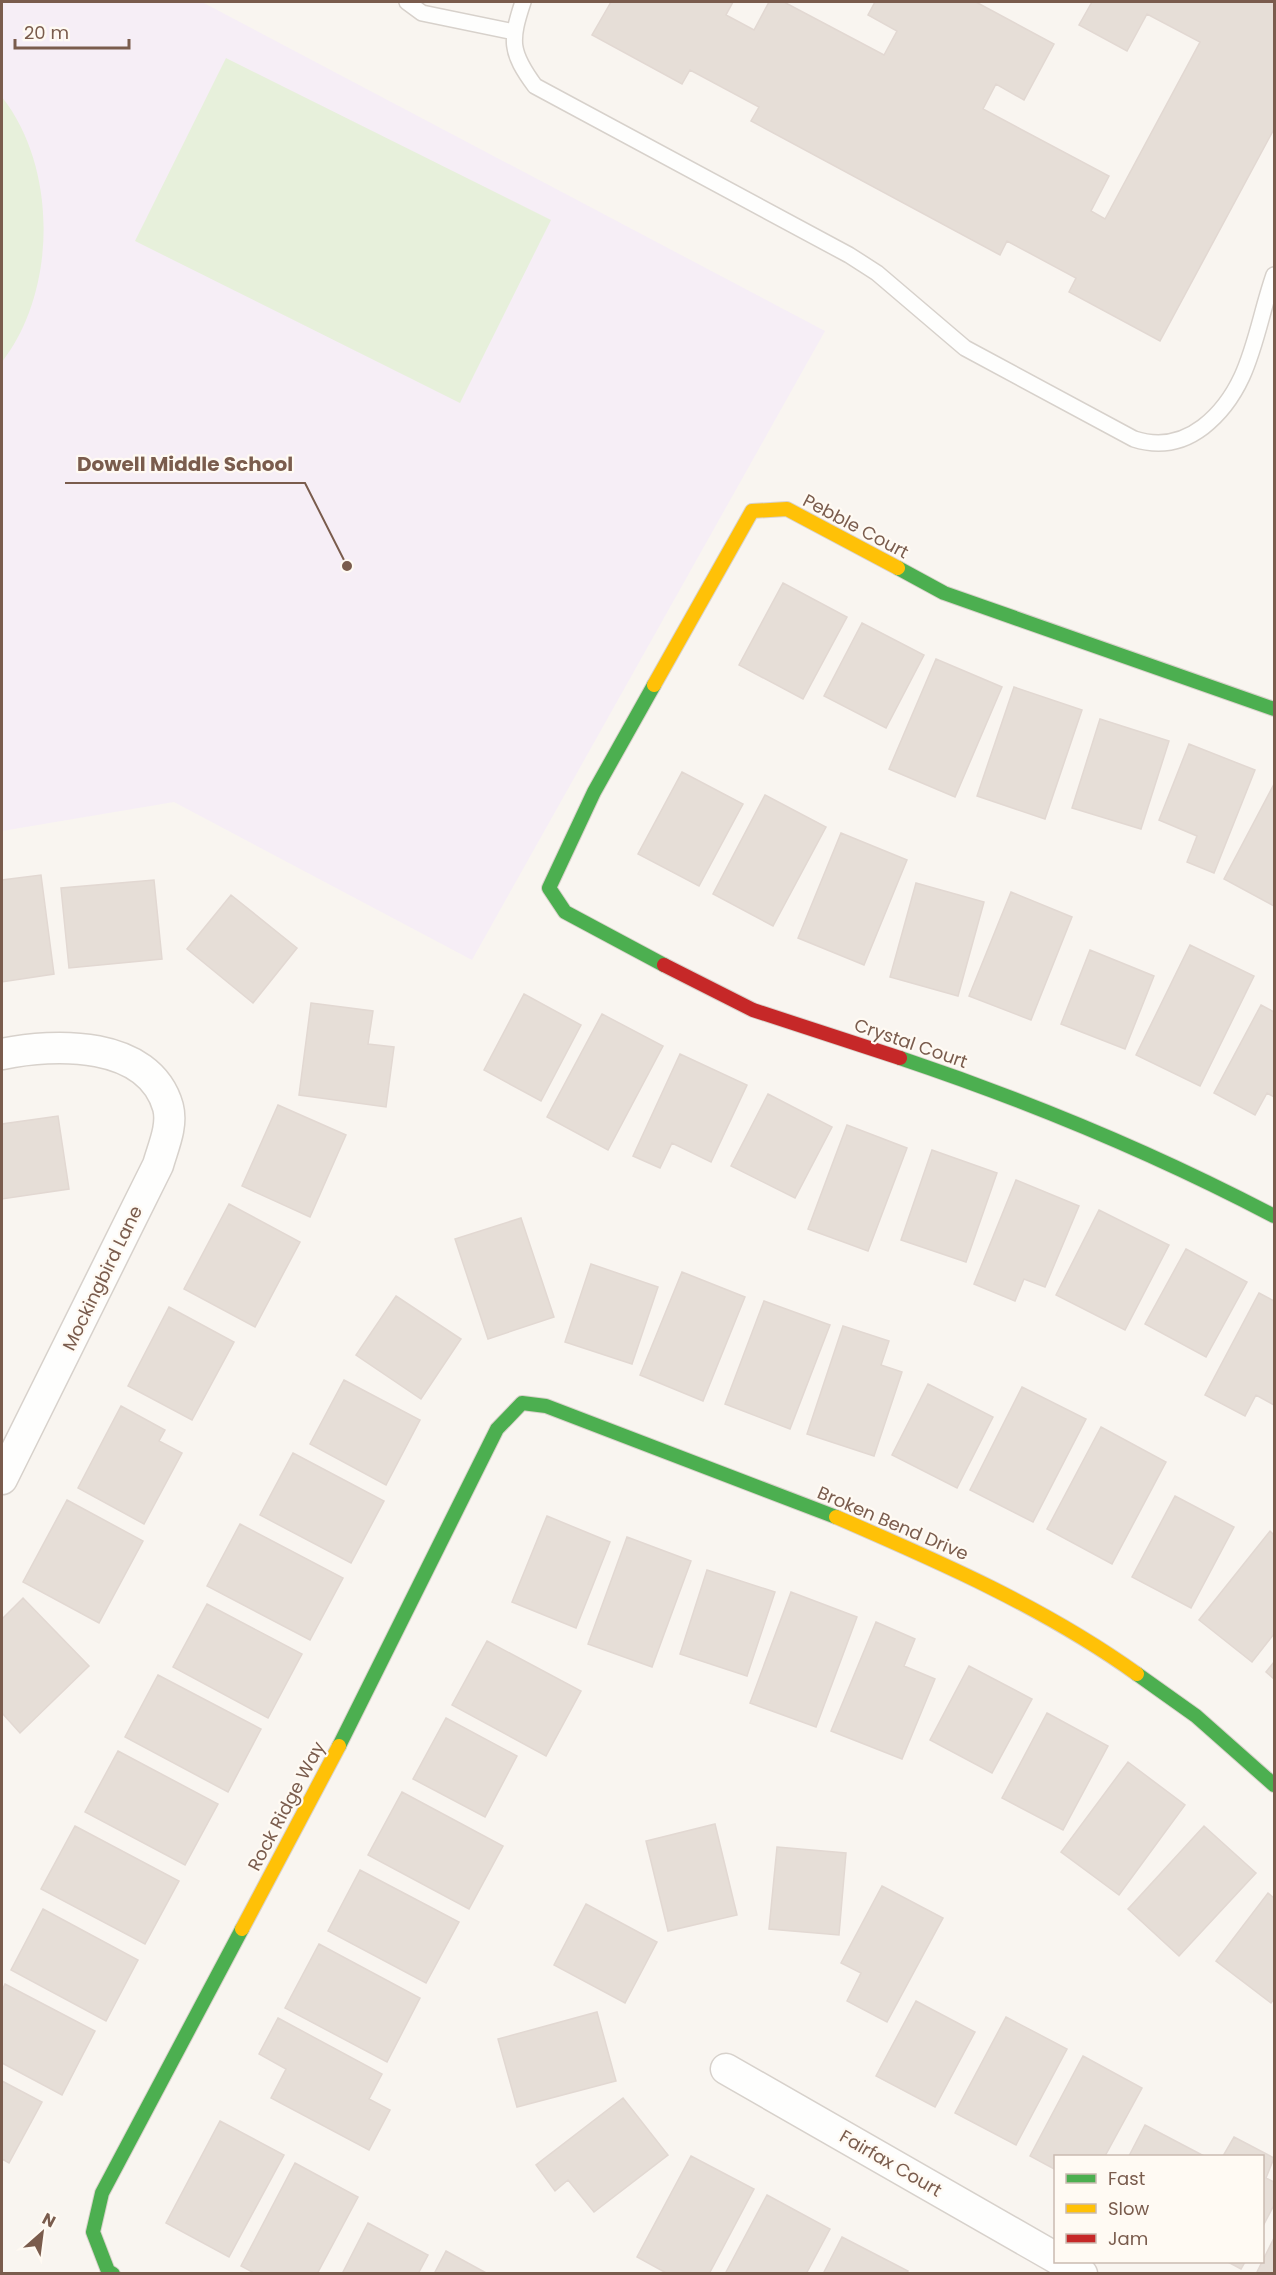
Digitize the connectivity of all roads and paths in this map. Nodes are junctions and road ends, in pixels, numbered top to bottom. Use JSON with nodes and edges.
{"nodes":[{"id":1,"x":407,"y":2,"type":"edge"},
{"id":2,"x":523,"y":2,"type":"edge"},
{"id":3,"x":514,"y":32,"type":"junction"},
{"id":4,"x":1275,"y":275,"type":"edge"},
{"id":5,"x":1275,"y":709,"type":"edge"},
{"id":6,"x":549,"y":888,"type":"joint"},
{"id":7,"x":2,"y":1054,"type":"edge"},
{"id":8,"x":1275,"y":1216,"type":"edge"},
{"id":9,"x":522,"y":1403,"type":"joint"},
{"id":10,"x":2,"y":1479,"type":"edge"},
{"id":11,"x":1275,"y":1785,"type":"edge"},
{"id":12,"x":726,"y":2068,"type":"dead end"},
{"id":13,"x":1054,"y":2257,"type":"edge"},
{"id":14,"x":1063,"y":2263,"type":"edge"},
{"id":15,"x":113,"y":2274,"type":"edge"},
{"id":16,"x":1082,"y":2274,"type":"edge"}],
"edges":[{"from":1,"to":3,"type":"lane"},
{"from":2,"to":3,"type":"lane"},
{"from":3,"to":4,"type":"lane"},
{"from":5,"to":6,"type":"street","name":"Pebble Court"},
{"from":6,"to":8,"type":"street","name":"Crystal Court"},
{"from":7,"to":10,"type":"street","name":"Mockingbird Lane"},
{"from":9,"to":11,"type":"street","name":"Broken Bend Drive"},
{"from":9,"to":15,"type":"street","name":"Rock Ridge Way"},
{"from":12,"to":13,"type":"street","name":"Fairfax Court"},
{"from":14,"to":16,"type":"street"}]}
